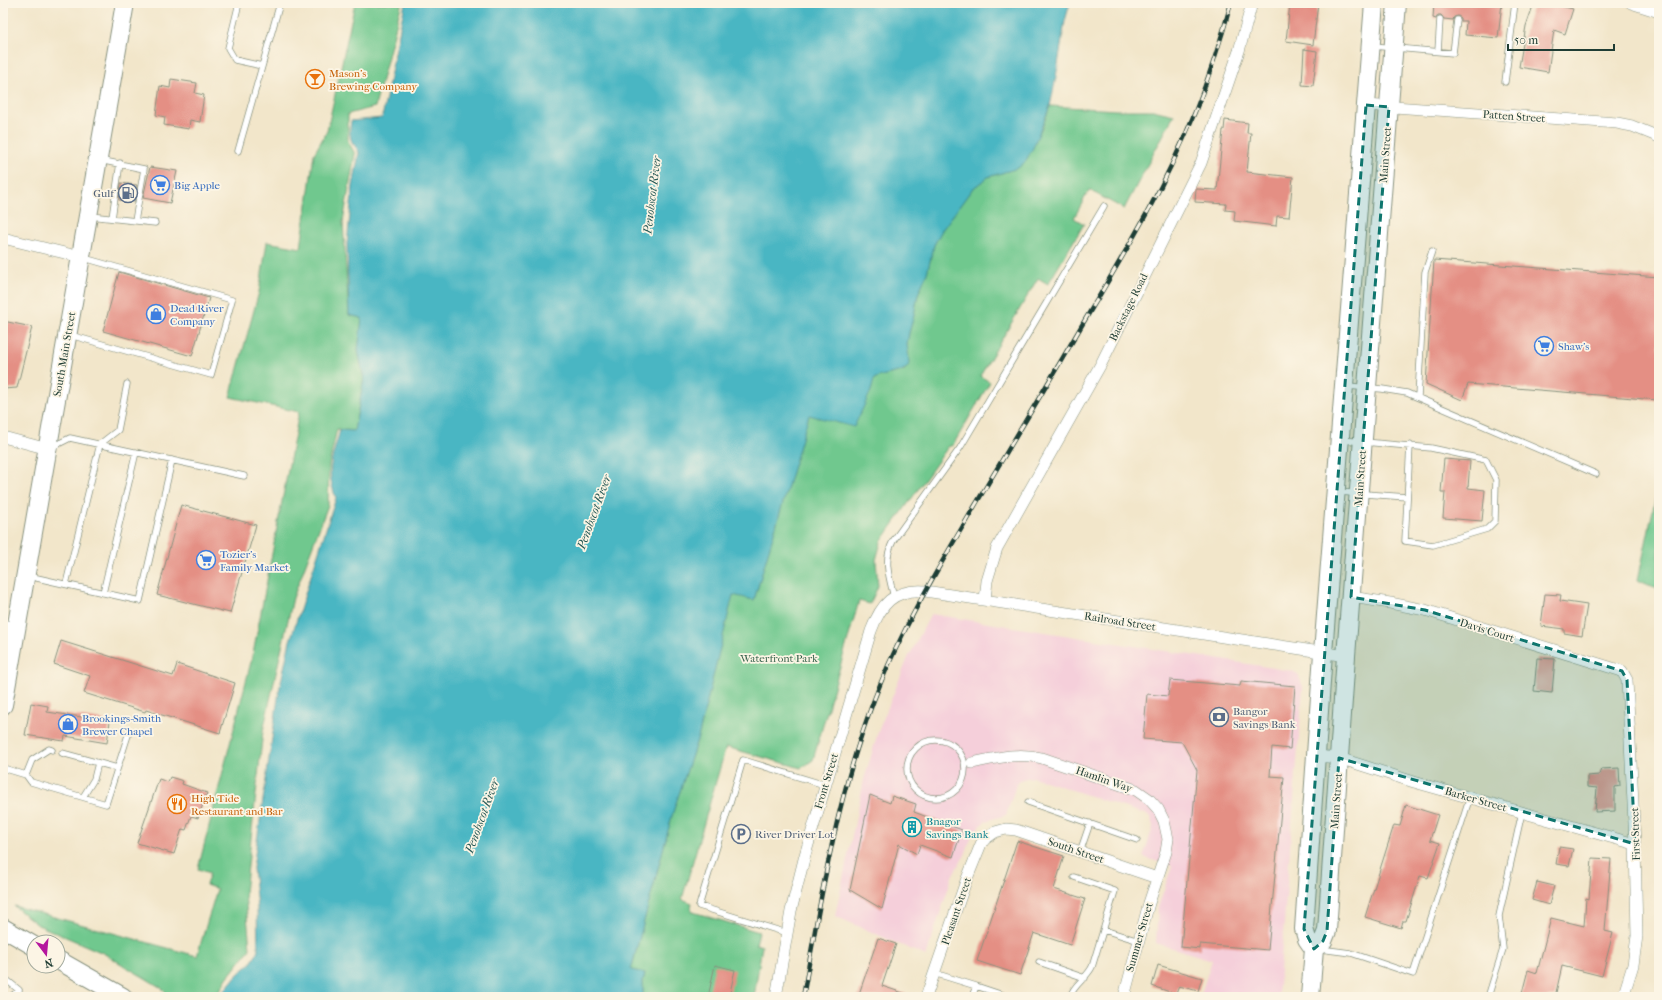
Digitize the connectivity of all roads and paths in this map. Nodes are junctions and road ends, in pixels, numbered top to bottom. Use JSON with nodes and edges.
{"nodes":[{"id":1,"x":123,"y":3,"type":"edge"},
{"id":2,"x":239,"y":3,"type":"edge"},
{"id":3,"x":280,"y":3,"type":"edge"},
{"id":4,"x":1252,"y":3,"type":"edge"},
{"id":5,"x":1374,"y":3,"type":"edge"},
{"id":6,"x":1397,"y":3,"type":"edge"},
{"id":7,"x":1515,"y":3,"type":"edge"},
{"id":8,"x":1631,"y":3,"type":"edge"},
{"id":9,"x":1659,"y":12,"type":"edge"},
{"id":10,"x":1440,"y":19,"type":"dead end"},
{"id":11,"x":1457,"y":20,"type":"dead end"},
{"id":12,"x":1371,"y":46,"type":"junction"},
{"id":13,"x":1394,"y":48,"type":"junction"},
{"id":14,"x":1438,"y":51,"type":"junction"},
{"id":15,"x":262,"y":66,"type":"junction"},
{"id":16,"x":1505,"y":82,"type":"dead end"},
{"id":17,"x":1366,"y":105,"type":"junction"},
{"id":18,"x":1389,"y":107,"type":"junction"},
{"id":19,"x":1659,"y":137,"type":"edge"},
{"id":20,"x":238,"y":151,"type":"dead end"},
{"id":21,"x":98,"y":159,"type":"junction"},
{"id":22,"x":120,"y":164,"type":"junction"},
{"id":23,"x":1104,"y":206,"type":"dead end"},
{"id":24,"x":88,"y":216,"type":"junction"},
{"id":25,"x":112,"y":218,"type":"junction"},
{"id":26,"x":135,"y":221,"type":"junction"},
{"id":27,"x":155,"y":223,"type":"dead end"},
{"id":28,"x":3,"y":238,"type":"edge"},
{"id":29,"x":1432,"y":251,"type":"dead end"},
{"id":30,"x":81,"y":257,"type":"junction"},
{"id":31,"x":68,"y":334,"type":"junction"},
{"id":32,"x":127,"y":384,"type":"dead end"},
{"id":33,"x":1344,"y":386,"type":"junction"},
{"id":34,"x":1367,"y":387,"type":"junction"},
{"id":35,"x":1418,"y":397,"type":"junction"},
{"id":36,"x":3,"y":437,"type":"edge"},
{"id":37,"x":1340,"y":439,"type":"junction"},
{"id":38,"x":1363,"y":441,"type":"junction"},
{"id":39,"x":100,"y":444,"type":"junction"},
{"id":40,"x":1410,"y":445,"type":"junction"},
{"id":41,"x":48,"y":449,"type":"junction"},
{"id":42,"x":136,"y":452,"type":"junction"},
{"id":43,"x":172,"y":460,"type":"junction"},
{"id":44,"x":1596,"y":474,"type":"dead end"},
{"id":45,"x":244,"y":476,"type":"dead end"},
{"id":46,"x":1336,"y":492,"type":"junction"},
{"id":47,"x":1359,"y":493,"type":"junction"},
{"id":48,"x":1407,"y":497,"type":"junction"},
{"id":49,"x":26,"y":575,"type":"junction"},
{"id":50,"x":66,"y":584,"type":"junction"},
{"id":51,"x":103,"y":593,"type":"junction"},
{"id":52,"x":894,"y":597,"type":"junction"},
{"id":53,"x":1351,"y":597,"type":"junction"},
{"id":54,"x":985,"y":600,"type":"junction"},
{"id":55,"x":10,"y":627,"type":"edge"},
{"id":56,"x":1323,"y":653,"type":"junction"},
{"id":57,"x":1346,"y":656,"type":"junction"},
{"id":58,"x":1622,"y":671,"type":"joint"},
{"id":59,"x":3,"y":705,"type":"edge"},
{"id":60,"x":129,"y":732,"type":"dead end"},
{"id":61,"x":52,"y":750,"type":"dead end"},
{"id":62,"x":62,"y":753,"type":"dead end"},
{"id":63,"x":1316,"y":756,"type":"junction"},
{"id":64,"x":1339,"y":758,"type":"junction"},
{"id":65,"x":98,"y":763,"type":"junction"},
{"id":66,"x":969,"y":764,"type":"junction"},
{"id":67,"x":3,"y":768,"type":"edge"},
{"id":68,"x":117,"y":768,"type":"junction"},
{"id":69,"x":26,"y":775,"type":"junction"},
{"id":70,"x":825,"y":785,"type":"junction"},
{"id":71,"x":84,"y":797,"type":"junction"},
{"id":72,"x":1470,"y":797,"type":"junction"},
{"id":73,"x":1028,"y":802,"type":"dead end"},
{"id":74,"x":1522,"y":812,"type":"junction"},
{"id":75,"x":1090,"y":823,"type":"junction"},
{"id":76,"x":995,"y":832,"type":"joint"},
{"id":77,"x":1137,"y":840,"type":"dead end"},
{"id":78,"x":1636,"y":844,"type":"junction"},
{"id":79,"x":1080,"y":852,"type":"junction"},
{"id":80,"x":1074,"y":877,"type":"dead end"},
{"id":81,"x":1157,"y":878,"type":"junction"},
{"id":82,"x":3,"y":928,"type":"edge"},
{"id":83,"x":1104,"y":930,"type":"junction"},
{"id":84,"x":787,"y":933,"type":"junction"},
{"id":85,"x":26,"y":941,"type":"edge"},
{"id":86,"x":1139,"y":941,"type":"junction"},
{"id":87,"x":1314,"y":949,"type":"junction"},
{"id":88,"x":1039,"y":962,"type":"dead end"},
{"id":89,"x":66,"y":965,"type":"edge"},
{"id":90,"x":934,"y":973,"type":"junction"},
{"id":91,"x":3,"y":977,"type":"edge"},
{"id":92,"x":1085,"y":978,"type":"junction"},
{"id":93,"x":976,"y":986,"type":"junction"},
{"id":94,"x":11,"y":997,"type":"edge"},
{"id":95,"x":123,"y":997,"type":"edge"},
{"id":96,"x":776,"y":997,"type":"edge"},
{"id":97,"x":926,"y":997,"type":"edge"},
{"id":98,"x":972,"y":997,"type":"edge"},
{"id":99,"x":1009,"y":997,"type":"edge"},
{"id":100,"x":1070,"y":997,"type":"edge"},
{"id":101,"x":1124,"y":997,"type":"edge"},
{"id":102,"x":1310,"y":997,"type":"edge"},
{"id":103,"x":1488,"y":997,"type":"edge"},
{"id":104,"x":1623,"y":997,"type":"edge"}],
"edges":[{"from":1,"to":21,"type":"main road","name":"South Main Street"},
{"from":2,"to":15,"type":"lane"},
{"from":3,"to":15,"type":"lane"},
{"from":4,"to":54,"type":"street","name":"Backstage Road"},
{"from":5,"to":12,"type":"main road","name":"Main Street"},
{"from":6,"to":13,"type":"main road","name":"Main Street"},
{"from":7,"to":16,"type":"lane"},
{"from":8,"to":9,"type":"street"},
{"from":10,"to":14,"type":"lane"},
{"from":11,"to":14,"type":"lane"},
{"from":12,"to":13,"type":"lane"},
{"from":12,"to":17,"type":"main road","name":"Main Street"},
{"from":13,"to":14,"type":"lane"},
{"from":13,"to":18,"type":"main road","name":"Main Street"},
{"from":15,"to":20,"type":"lane"},
{"from":17,"to":18,"type":"street","name":"Patten Street"},
{"from":17,"to":33,"type":"main road","name":"Main Street"},
{"from":18,"to":19,"type":"street","name":"Patten Street"},
{"from":18,"to":34,"type":"main road","name":"Main Street"},
{"from":21,"to":22,"type":"lane"},
{"from":21,"to":24,"type":"main road","name":"South Main Street"},
{"from":22,"to":25,"type":"lane"},
{"from":22,"to":26,"type":"lane"},
{"from":23,"to":52,"type":"lane"},
{"from":24,"to":25,"type":"lane"},
{"from":24,"to":30,"type":"main road","name":"South Main Street"},
{"from":25,"to":26,"type":"lane"},
{"from":26,"to":27,"type":"lane"},
{"from":28,"to":30,"type":"street"},
{"from":29,"to":35,"type":"lane"},
{"from":30,"to":31,"type":"main road","name":"South Main Street"},
{"from":30,"to":31,"type":"lane"},
{"from":31,"to":41,"type":"main road","name":"South Main Street"},
{"from":32,"to":39,"type":"lane"},
{"from":33,"to":34,"type":"lane"},
{"from":33,"to":37,"type":"main road","name":"Main Street"},
{"from":34,"to":35,"type":"lane"},
{"from":34,"to":38,"type":"main road","name":"Main Street"},
{"from":35,"to":44,"type":"lane"},
{"from":36,"to":41,"type":"street"},
{"from":37,"to":38,"type":"lane"},
{"from":37,"to":46,"type":"main road","name":"Main Street"},
{"from":38,"to":40,"type":"lane"},
{"from":38,"to":47,"type":"main road","name":"Main Street"},
{"from":39,"to":41,"type":"lane"},
{"from":39,"to":42,"type":"lane"},
{"from":39,"to":50,"type":"lane"},
{"from":40,"to":48,"type":"lane"},
{"from":40,"to":48,"type":"lane"},
{"from":41,"to":49,"type":"main road","name":"South Main Street"},
{"from":42,"to":43,"type":"lane"},
{"from":42,"to":51,"type":"lane"},
{"from":43,"to":45,"type":"lane"},
{"from":43,"to":51,"type":"lane"},
{"from":46,"to":47,"type":"lane"},
{"from":46,"to":56,"type":"main road","name":"Main Street"},
{"from":47,"to":48,"type":"lane"},
{"from":47,"to":53,"type":"main road","name":"Main Street"},
{"from":49,"to":50,"type":"lane"},
{"from":49,"to":55,"type":"main road","name":"South Main Street"},
{"from":50,"to":51,"type":"lane"},
{"from":52,"to":54,"type":"street","name":"Railroad Street"},
{"from":52,"to":70,"type":"street","name":"Front Street"},
{"from":53,"to":57,"type":"main road","name":"Main Street"},
{"from":53,"to":58,"type":"street","name":"Davis Court"},
{"from":54,"to":56,"type":"street","name":"Railroad Street"},
{"from":55,"to":59,"type":"main road","name":"South Main Street"},
{"from":56,"to":57,"type":"street","name":"Railroad Street"},
{"from":56,"to":63,"type":"main road","name":"Main Street"},
{"from":57,"to":64,"type":"main road","name":"Main Street"},
{"from":58,"to":78,"type":"street","name":"First Street"},
{"from":60,"to":68,"type":"lane"},
{"from":61,"to":69,"type":"lane"},
{"from":62,"to":65,"type":"lane"},
{"from":63,"to":64,"type":"street","name":"Barker Street"},
{"from":63,"to":87,"type":"main road","name":"Main Street"},
{"from":64,"to":72,"type":"street","name":"Barker Street"},
{"from":64,"to":87,"type":"main road","name":"Main Street"},
{"from":65,"to":68,"type":"lane"},
{"from":65,"to":71,"type":"lane"},
{"from":66,"to":66,"type":"lane"},
{"from":66,"to":81,"type":"street","name":"Hamlin Way"},
{"from":67,"to":69,"type":"lane"},
{"from":68,"to":71,"type":"lane"},
{"from":69,"to":71,"type":"lane"},
{"from":70,"to":84,"type":"street","name":"Front Street"},
{"from":70,"to":84,"type":"lane"},
{"from":72,"to":74,"type":"street","name":"Barker Street"},
{"from":72,"to":87,"type":"lane"},
{"from":73,"to":75,"type":"lane"},
{"from":74,"to":78,"type":"street","name":"Barker Street"},
{"from":74,"to":103,"type":"lane"},
{"from":75,"to":77,"type":"lane"},
{"from":75,"to":79,"type":"lane"},
{"from":76,"to":79,"type":"street","name":"South Street"},
{"from":76,"to":90,"type":"street","name":"Pleasant Street"},
{"from":78,"to":104,"type":"street","name":"First Street"},
{"from":79,"to":81,"type":"street","name":"South Street"},
{"from":80,"to":83,"type":"lane"},
{"from":81,"to":86,"type":"street","name":"Summer Street"},
{"from":82,"to":85,"type":"main road"},
{"from":83,"to":86,"type":"lane"},
{"from":83,"to":92,"type":"lane"},
{"from":84,"to":96,"type":"street","name":"Front Street"},
{"from":86,"to":101,"type":"street","name":"Summer Street"},
{"from":87,"to":102,"type":"main road"},
{"from":88,"to":92,"type":"lane"},
{"from":89,"to":95,"type":"main road"},
{"from":90,"to":93,"type":"lane"},
{"from":90,"to":97,"type":"street","name":"Pleasant Street"},
{"from":91,"to":94,"type":"lane"},
{"from":92,"to":100,"type":"lane"},
{"from":93,"to":98,"type":"lane"},
{"from":93,"to":99,"type":"lane"}]}
